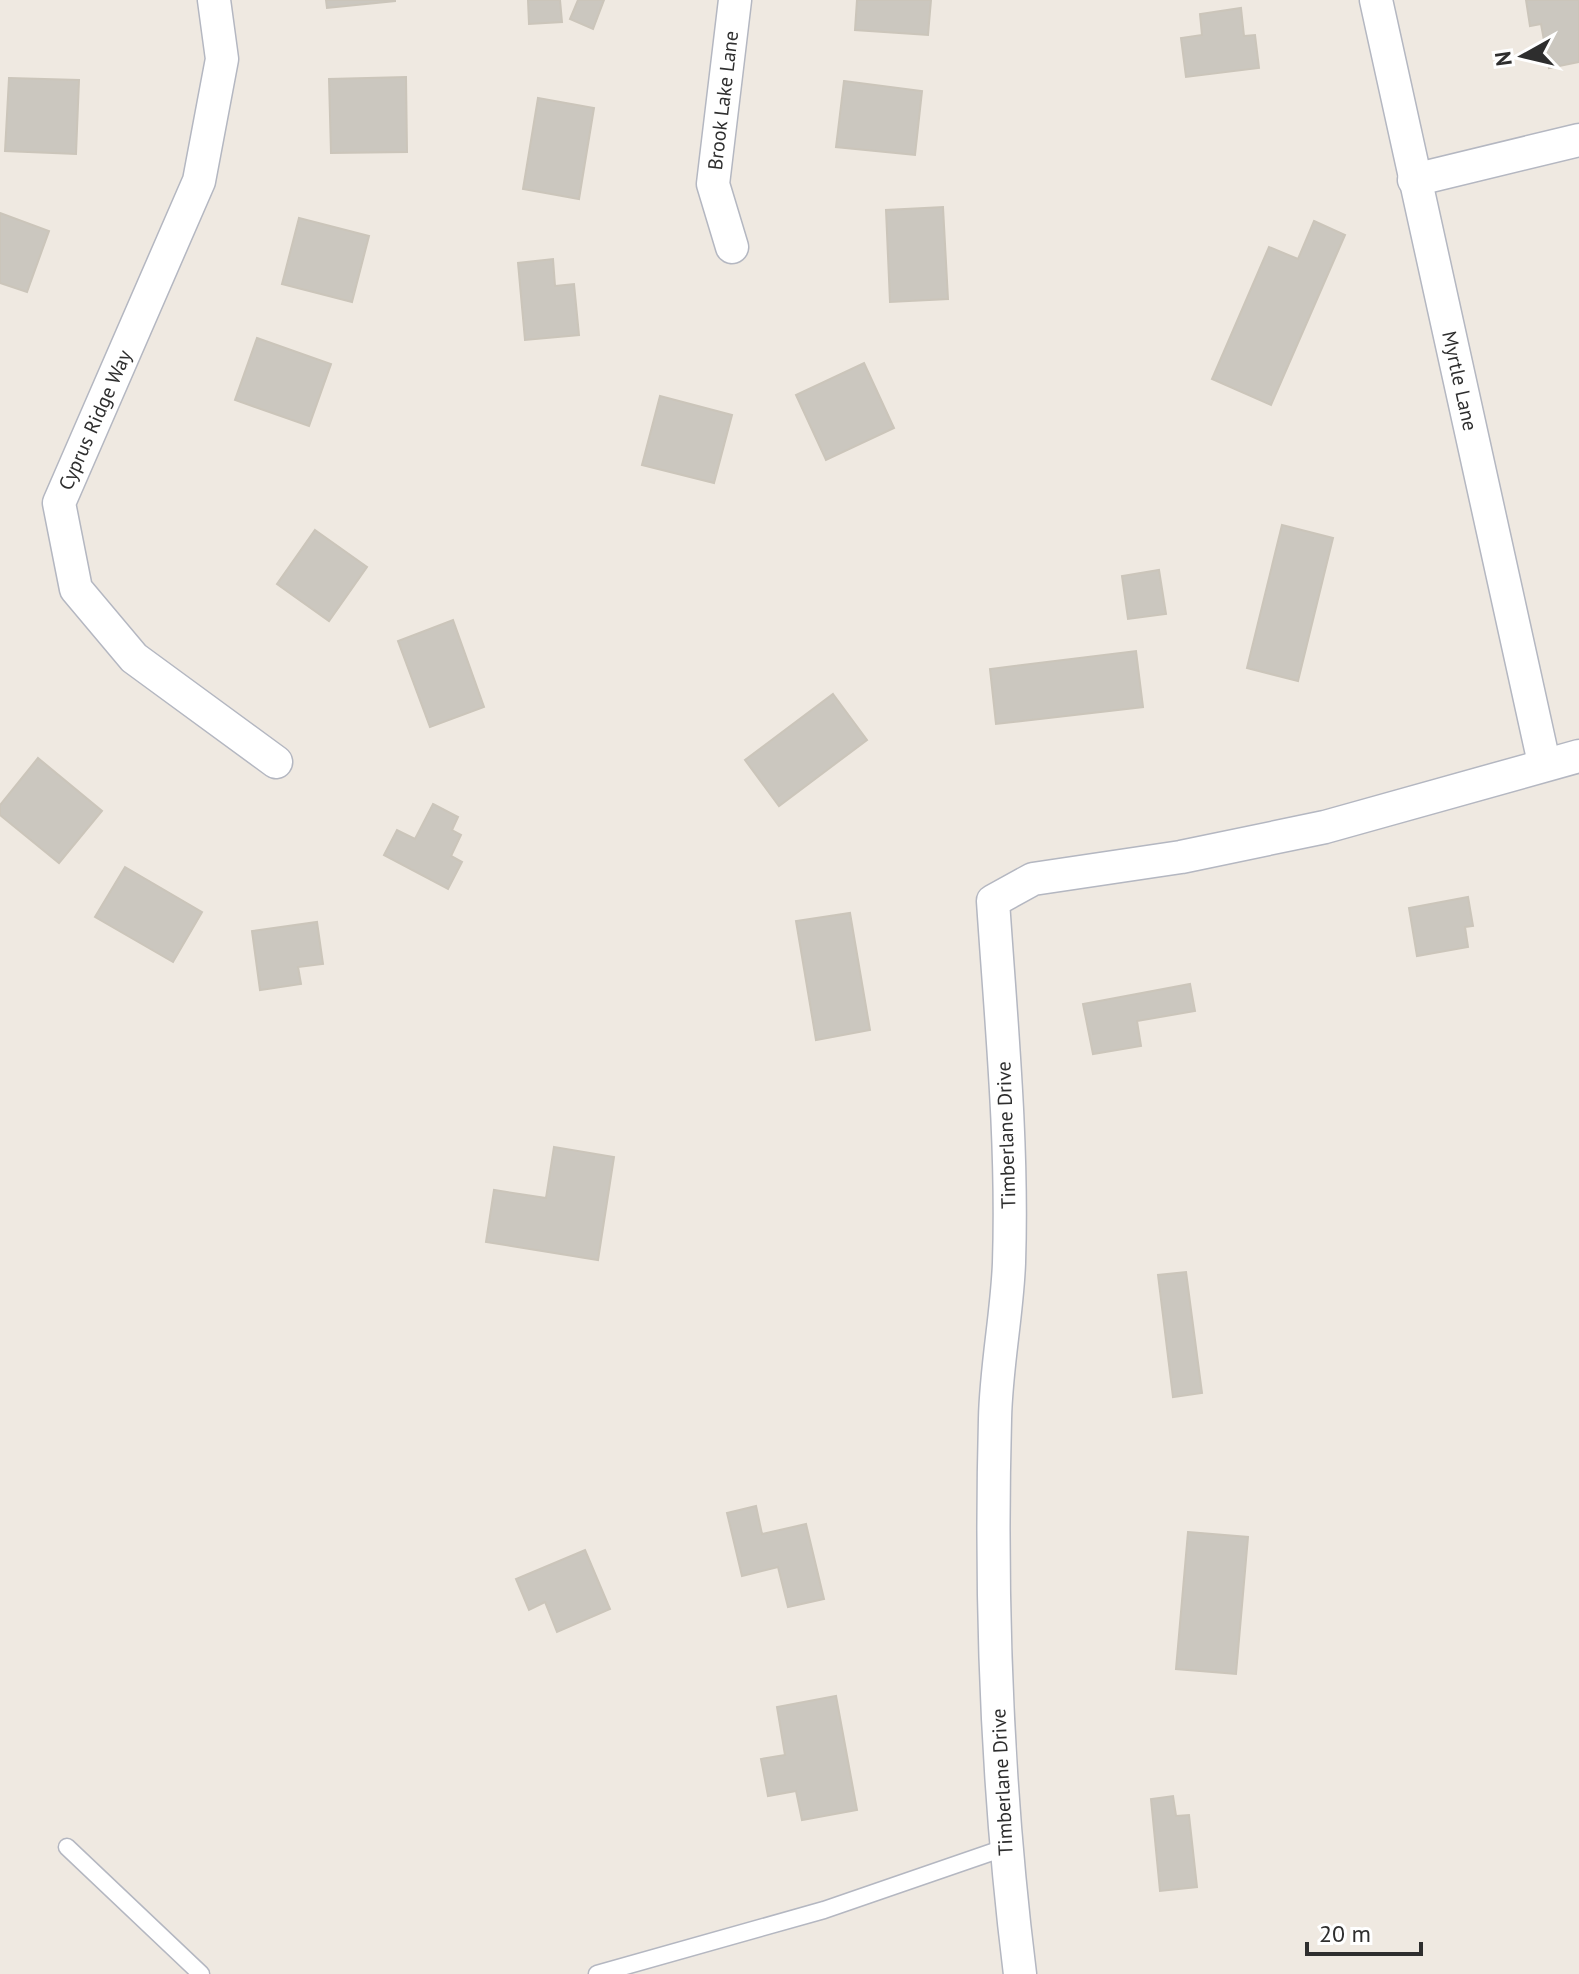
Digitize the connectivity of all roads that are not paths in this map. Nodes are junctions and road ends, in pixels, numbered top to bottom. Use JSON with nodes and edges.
{"nodes":[{"id":1,"x":214,"y":0,"type":"edge"},
{"id":2,"x":735,"y":0,"type":"edge"},
{"id":3,"x":1376,"y":0,"type":"edge"},
{"id":4,"x":1579,"y":140,"type":"edge"},
{"id":5,"x":1414,"y":180,"type":"junction"},
{"id":6,"x":732,"y":247,"type":"dead end"},
{"id":7,"x":1579,"y":756,"type":"edge"},
{"id":8,"x":276,"y":762,"type":"dead end"},
{"id":9,"x":1544,"y":763,"type":"junction"},
{"id":10,"x":67,"y":1847,"type":"dead end"},
{"id":11,"x":1004,"y":1848,"type":"junction"},
{"id":12,"x":201,"y":1974,"type":"edge"},
{"id":13,"x":597,"y":1974,"type":"edge"},
{"id":14,"x":1020,"y":1974,"type":"edge"}],
"edges":[{"from":1,"to":8,"type":"street","name":"Cyprus Ridge Way"},
{"from":2,"to":6,"type":"street","name":"Brook Lake Lane"},
{"from":3,"to":5,"type":"street","name":"Myrtle Lane"},
{"from":4,"to":5,"type":"street"},
{"from":5,"to":9,"type":"street","name":"Myrtle Lane"},
{"from":7,"to":9,"type":"street","name":"Timberlane Drive"},
{"from":9,"to":11,"type":"street","name":"Timberlane Drive"},
{"from":10,"to":12,"type":"lane"},
{"from":11,"to":13,"type":"lane"},
{"from":11,"to":14,"type":"street","name":"Timberlane Drive"}]}
